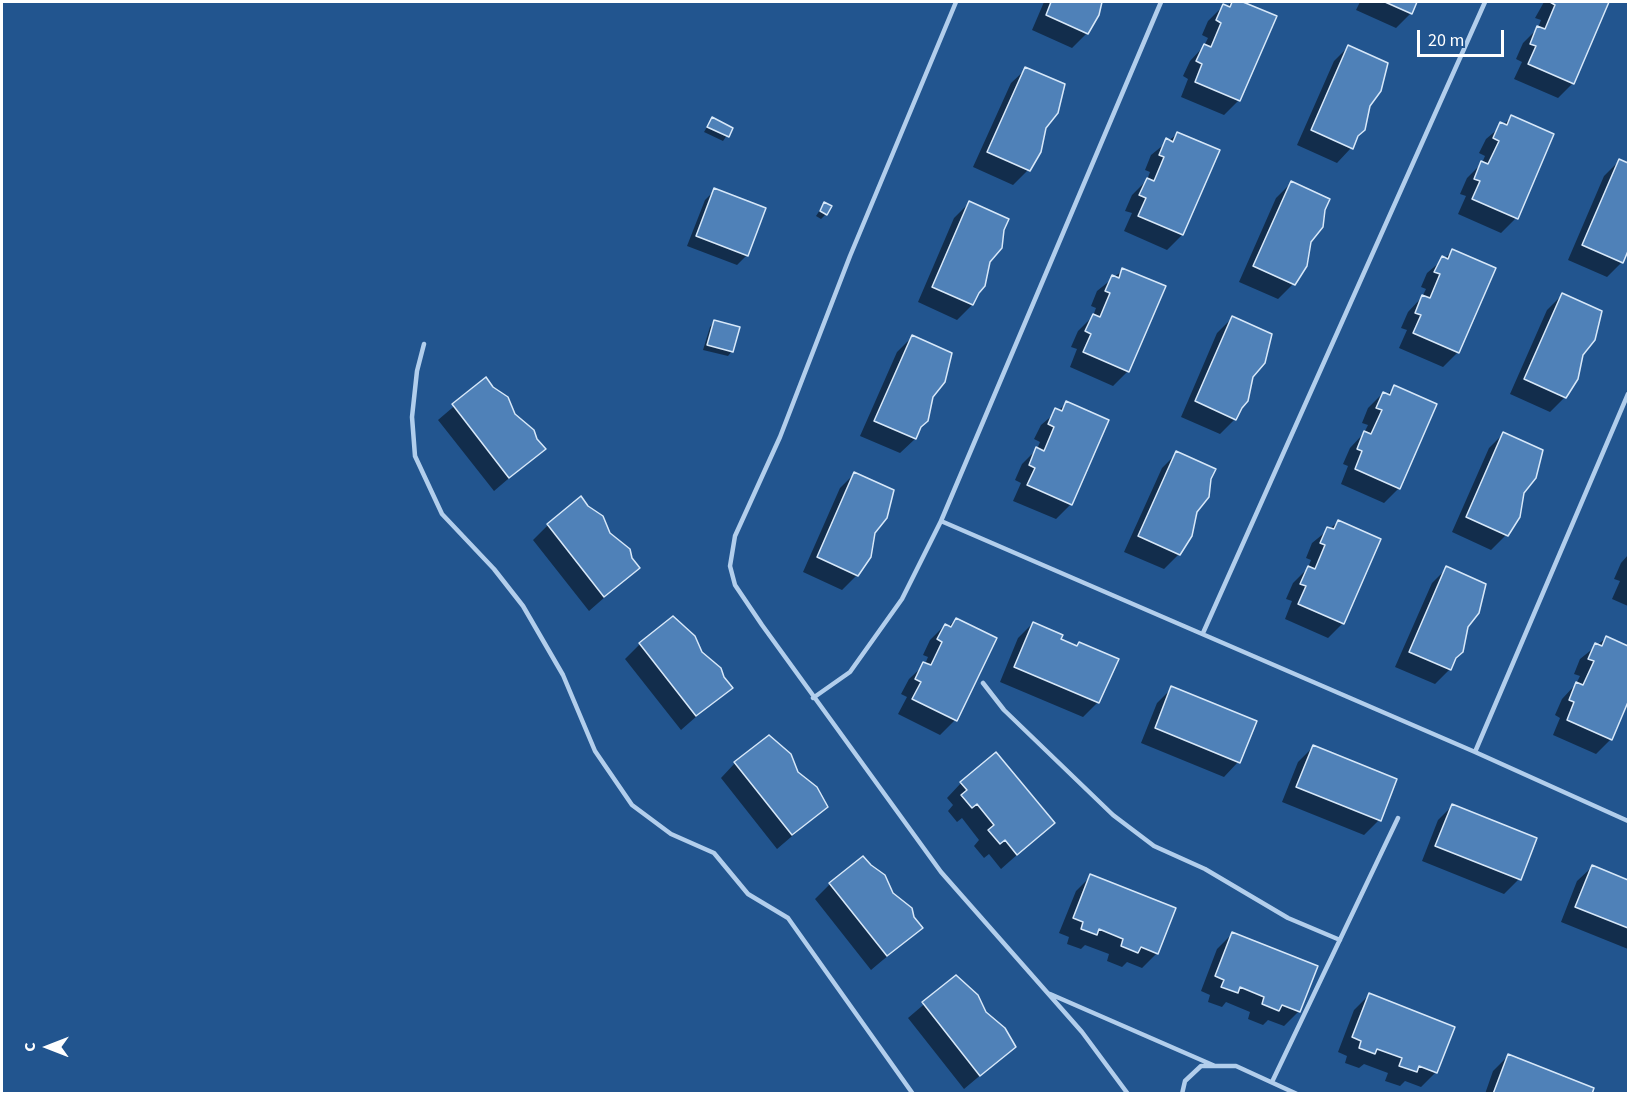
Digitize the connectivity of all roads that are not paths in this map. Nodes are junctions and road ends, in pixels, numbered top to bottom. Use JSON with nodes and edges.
{"nodes":[{"id":1,"x":956,"y":2,"type":"edge"},
{"id":2,"x":1161,"y":2,"type":"edge"},
{"id":3,"x":1485,"y":2,"type":"edge"},
{"id":4,"x":424,"y":344,"type":"dead end"},
{"id":5,"x":1629,"y":394,"type":"edge"},
{"id":6,"x":941,"y":521,"type":"junction"},
{"id":7,"x":1203,"y":633,"type":"junction"},
{"id":8,"x":982,"y":683,"type":"dead end"},
{"id":9,"x":813,"y":698,"type":"junction"},
{"id":10,"x":1475,"y":752,"type":"junction"},
{"id":11,"x":1398,"y":818,"type":"dead end"},
{"id":12,"x":1629,"y":821,"type":"edge"},
{"id":13,"x":1340,"y":940,"type":"junction"},
{"id":14,"x":1047,"y":992,"type":"junction"},
{"id":15,"x":1215,"y":1066,"type":"junction"},
{"id":16,"x":1272,"y":1082,"type":"junction"},
{"id":17,"x":913,"y":1094,"type":"edge"},
{"id":18,"x":1128,"y":1094,"type":"edge"},
{"id":19,"x":1182,"y":1094,"type":"edge"},
{"id":20,"x":1297,"y":1094,"type":"edge"}],
"edges":[{"from":1,"to":9,"type":"lane"},
{"from":2,"to":6,"type":"lane"},
{"from":3,"to":7,"type":"lane"},
{"from":4,"to":17,"type":"lane"},
{"from":5,"to":10,"type":"lane"},
{"from":6,"to":7,"type":"lane"},
{"from":6,"to":9,"type":"lane"},
{"from":7,"to":10,"type":"lane"},
{"from":8,"to":13,"type":"lane"},
{"from":9,"to":14,"type":"lane"},
{"from":10,"to":12,"type":"lane"},
{"from":11,"to":13,"type":"lane"},
{"from":13,"to":16,"type":"lane"},
{"from":14,"to":15,"type":"lane"},
{"from":14,"to":18,"type":"lane"},
{"from":15,"to":16,"type":"lane"},
{"from":15,"to":19,"type":"lane"},
{"from":16,"to":20,"type":"lane"}]}
